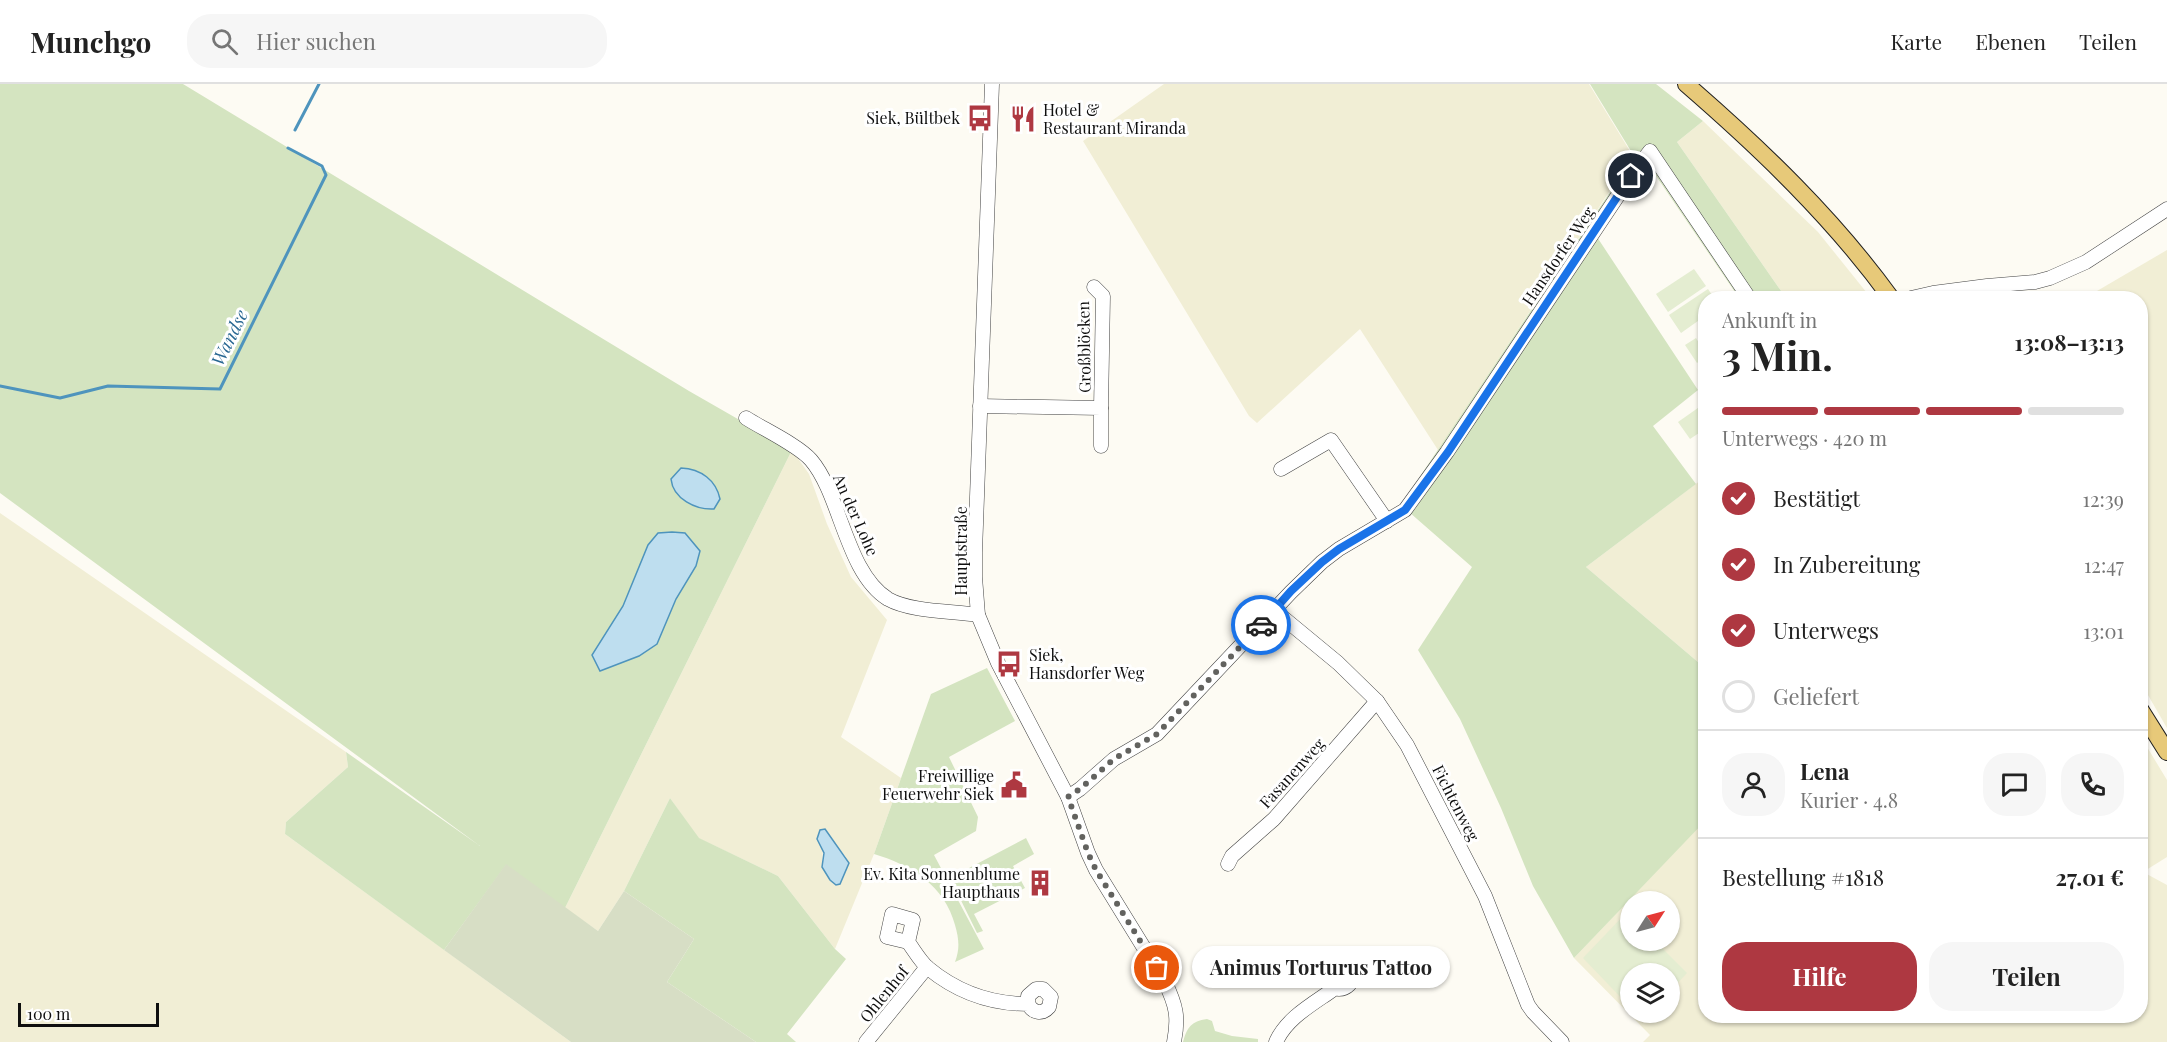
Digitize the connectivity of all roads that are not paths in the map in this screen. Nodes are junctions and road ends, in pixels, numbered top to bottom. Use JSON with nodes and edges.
{"nodes":[{"id":1,"x":992,"y":84,"type":"edge"},
{"id":2,"x":1686,"y":84,"type":"edge"},
{"id":3,"x":2167,"y":209,"type":"edge"},
{"id":4,"x":1094,"y":287,"type":"dead end"},
{"id":5,"x":1744,"y":291,"type":"edge"},
{"id":6,"x":1886,"y":291,"type":"edge"},
{"id":7,"x":1948,"y":291,"type":"edge"},
{"id":8,"x":980,"y":406,"type":"junction"},
{"id":9,"x":1101,"y":408,"type":"junction"},
{"id":10,"x":746,"y":418,"type":"dead end"},
{"id":11,"x":1101,"y":446,"type":"dead end"},
{"id":12,"x":1281,"y":469,"type":"dead end"},
{"id":13,"x":1387,"y":522,"type":"junction"},
{"id":14,"x":1275,"y":611,"type":"junction"},
{"id":15,"x":978,"y":615,"type":"junction"},
{"id":16,"x":1377,"y":701,"type":"junction"},
{"id":17,"x":2148,"y":722,"type":"edge"},
{"id":18,"x":2167,"y":752,"type":"edge"},
{"id":19,"x":1068,"y":797,"type":"junction"},
{"id":20,"x":1228,"y":864,"type":"dead end"},
{"id":21,"x":908,"y":942,"type":"dead end"},
{"id":22,"x":927,"y":967,"type":"junction"},
{"id":23,"x":1333,"y":987,"type":"dead end"},
{"id":24,"x":1028,"y":1004,"type":"dead end"},
{"id":25,"x":866,"y":1042,"type":"edge"},
{"id":26,"x":1174,"y":1042,"type":"edge"},
{"id":27,"x":1276,"y":1042,"type":"edge"},
{"id":28,"x":1563,"y":1042,"type":"edge"}],
"edges":[{"from":1,"to":8,"type":"street","name":"Hauptstraße"},
{"from":2,"to":6,"type":"main road"},
{"from":3,"to":7,"type":"street"},
{"from":4,"to":9,"type":"street","name":"Großblöcken"},
{"from":5,"to":13,"type":"street","name":"Hansdorfer Weg"},
{"from":8,"to":9,"type":"street","name":"Großblöcken"},
{"from":8,"to":15,"type":"street","name":"Hauptstraße"},
{"from":9,"to":11,"type":"street","name":"Großblöcken"},
{"from":10,"to":15,"type":"street","name":"An der Lohe"},
{"from":12,"to":13,"type":"street"},
{"from":13,"to":14,"type":"street","name":"Hansdorfer Weg"},
{"from":14,"to":16,"type":"street","name":"Fichtenweg"},
{"from":14,"to":19,"type":"street","name":"Hansdorfer Weg"},
{"from":15,"to":19,"type":"street","name":"Hauptstraße"},
{"from":16,"to":20,"type":"street","name":"Fasanenweg"},
{"from":16,"to":28,"type":"street","name":"Fichtenweg"},
{"from":17,"to":18,"type":"main road"},
{"from":19,"to":26,"type":"street","name":"Hauptstraße"},
{"from":21,"to":22,"type":"street","name":"Ohlenhof"},
{"from":22,"to":24,"type":"street","name":"Ohlenhof"},
{"from":22,"to":25,"type":"street","name":"Ohlenhof"},
{"from":23,"to":27,"type":"street"}]}
